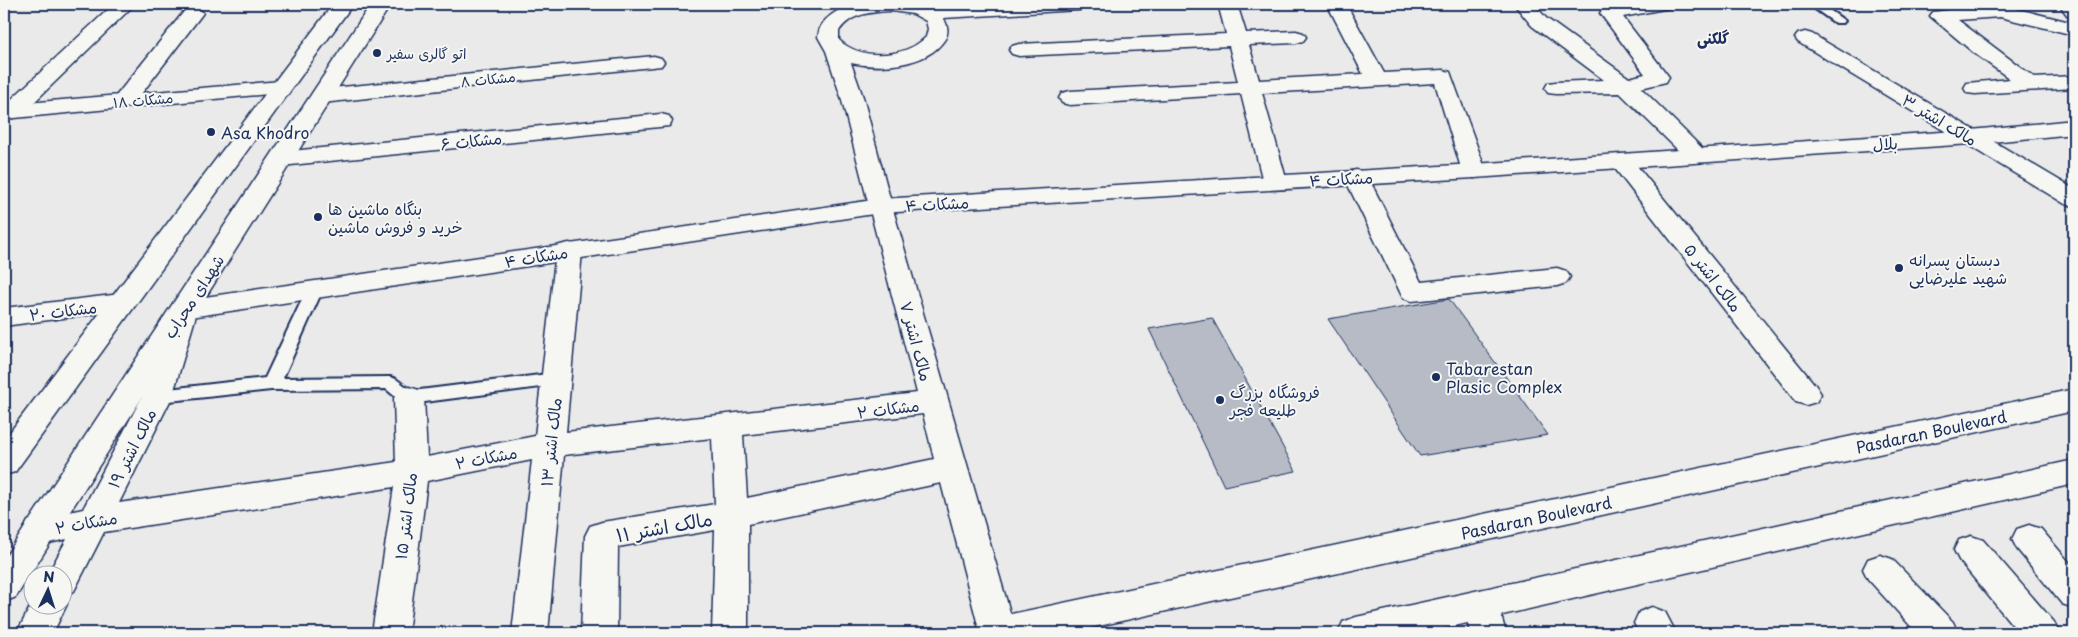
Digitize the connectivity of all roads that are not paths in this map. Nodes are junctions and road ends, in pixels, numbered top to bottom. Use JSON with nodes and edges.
{"nodes":[{"id":1,"x":125,"y":4,"type":"edge"},
{"id":2,"x":343,"y":4,"type":"edge"},
{"id":3,"x":381,"y":4,"type":"edge"},
{"id":4,"x":1079,"y":4,"type":"edge"},
{"id":5,"x":1228,"y":4,"type":"edge"},
{"id":6,"x":1337,"y":4,"type":"edge"},
{"id":7,"x":1524,"y":4,"type":"edge"},
{"id":8,"x":1662,"y":4,"type":"edge"},
{"id":9,"x":1814,"y":4,"type":"edge"},
{"id":10,"x":1970,"y":4,"type":"edge"},
{"id":11,"x":2068,"y":4,"type":"edge"},
{"id":12,"x":2001,"y":11,"type":"junction"},
{"id":13,"x":2074,"y":11,"type":"edge"},
{"id":14,"x":193,"y":13,"type":"dead end"},
{"id":15,"x":926,"y":13,"type":"junction"},
{"id":16,"x":1839,"y":21,"type":"dead end"},
{"id":17,"x":2074,"y":29,"type":"edge"},
{"id":18,"x":1296,"y":37,"type":"dead end"},
{"id":19,"x":1805,"y":38,"type":"dead end"},
{"id":20,"x":1238,"y":40,"type":"junction"},
{"id":21,"x":836,"y":49,"type":"junction"},
{"id":22,"x":1019,"y":50,"type":"dead end"},
{"id":23,"x":882,"y":60,"type":"junction"},
{"id":24,"x":654,"y":62,"type":"dead end"},
{"id":25,"x":1377,"y":80,"type":"junction"},
{"id":26,"x":2074,"y":82,"type":"edge"},
{"id":27,"x":2032,"y":85,"type":"junction"},
{"id":28,"x":1626,"y":86,"type":"junction"},
{"id":29,"x":281,"y":87,"type":"junction"},
{"id":30,"x":1251,"y":88,"type":"junction"},
{"id":31,"x":1556,"y":88,"type":"dead end"},
{"id":32,"x":1975,"y":88,"type":"dead end"},
{"id":33,"x":322,"y":96,"type":"junction"},
{"id":34,"x":852,"y":97,"type":"junction"},
{"id":35,"x":1070,"y":98,"type":"dead end"},
{"id":36,"x":124,"y":101,"type":"junction"},
{"id":37,"x":8,"y":112,"type":"edge"},
{"id":38,"x":661,"y":121,"type":"dead end"},
{"id":39,"x":2074,"y":127,"type":"edge"},
{"id":40,"x":1971,"y":137,"type":"junction"},
{"id":41,"x":1696,"y":156,"type":"junction"},
{"id":42,"x":280,"y":160,"type":"junction"},
{"id":43,"x":1621,"y":161,"type":"junction"},
{"id":44,"x":1474,"y":171,"type":"junction"},
{"id":45,"x":1356,"y":177,"type":"junction"},
{"id":46,"x":1276,"y":182,"type":"junction"},
{"id":47,"x":2074,"y":199,"type":"edge"},
{"id":48,"x":880,"y":206,"type":"junction"},
{"id":49,"x":569,"y":251,"type":"junction"},
{"id":50,"x":1557,"y":276,"type":"dead end"},
{"id":51,"x":315,"y":289,"type":"junction"},
{"id":52,"x":121,"y":303,"type":"junction"},
{"id":53,"x":184,"y":309,"type":"junction"},
{"id":54,"x":4,"y":317,"type":"edge"},
{"id":55,"x":556,"y":379,"type":"junction"},
{"id":56,"x":271,"y":384,"type":"junction"},
{"id":57,"x":1806,"y":394,"type":"dead end"},
{"id":58,"x":157,"y":396,"type":"junction"},
{"id":59,"x":125,"y":398,"type":"junction"},
{"id":60,"x":409,"y":398,"type":"junction"},
{"id":61,"x":2074,"y":400,"type":"edge"},
{"id":62,"x":934,"y":402,"type":"junction"},
{"id":63,"x":727,"y":426,"type":"junction"},
{"id":64,"x":550,"y":445,"type":"junction"},
{"id":65,"x":4,"y":463,"type":"edge"},
{"id":66,"x":952,"y":468,"type":"junction"},
{"id":67,"x":412,"y":472,"type":"junction"},
{"id":68,"x":2074,"y":472,"type":"edge"},
{"id":69,"x":732,"y":514,"type":"junction"},
{"id":70,"x":94,"y":520,"type":"junction"},
{"id":71,"x":40,"y":531,"type":"junction"},
{"id":72,"x":2029,"y":539,"type":"dead end"},
{"id":73,"x":1970,"y":550,"type":"dead end"},
{"id":74,"x":71,"y":564,"type":"edge"},
{"id":75,"x":1880,"y":569,"type":"dead end"},
{"id":76,"x":4,"y":587,"type":"edge"},
{"id":77,"x":2074,"y":593,"type":"edge"},
{"id":78,"x":45,"y":614,"type":"edge"},
{"id":79,"x":1485,"y":619,"type":"edge"},
{"id":80,"x":35,"y":633,"type":"edge"},
{"id":81,"x":390,"y":633,"type":"edge"},
{"id":82,"x":530,"y":633,"type":"edge"},
{"id":83,"x":599,"y":633,"type":"edge"},
{"id":84,"x":730,"y":633,"type":"edge"},
{"id":85,"x":998,"y":633,"type":"edge"},
{"id":86,"x":1356,"y":633,"type":"edge"},
{"id":87,"x":1940,"y":633,"type":"edge"},
{"id":88,"x":2041,"y":633,"type":"edge"}],
"edges":[{"from":1,"to":37,"type":"street"},
{"from":2,"to":29,"type":"street"},
{"from":3,"to":33,"type":"street","name":"شهدای محراب"},
{"from":4,"to":15,"type":"street"},
{"from":5,"to":20,"type":"street"},
{"from":6,"to":25,"type":"street"},
{"from":7,"to":28,"type":"street"},
{"from":8,"to":28,"type":"street"},
{"from":9,"to":16,"type":"lane"},
{"from":10,"to":12,"type":"street"},
{"from":11,"to":13,"type":"street"},
{"from":12,"to":17,"type":"street"},
{"from":12,"to":27,"type":"street"},
{"from":14,"to":36,"type":"street"},
{"from":15,"to":21,"type":"street","name":"مالک اشتر ۷"},
{"from":15,"to":23,"type":"street"},
{"from":18,"to":20,"type":"street"},
{"from":19,"to":40,"type":"street","name":"مالک اشتر ۳"},
{"from":20,"to":22,"type":"street"},
{"from":20,"to":30,"type":"street"},
{"from":21,"to":23,"type":"street"},
{"from":21,"to":34,"type":"street","name":"مالک اشتر ۷"},
{"from":23,"to":34,"type":"street"},
{"from":24,"to":33,"type":"street","name":"مشکات ۸"},
{"from":25,"to":30,"type":"street"},
{"from":25,"to":44,"type":"street"},
{"from":26,"to":27,"type":"street"},
{"from":27,"to":32,"type":"street"},
{"from":28,"to":31,"type":"street"},
{"from":28,"to":41,"type":"street"},
{"from":29,"to":36,"type":"street","name":"مشکات ۱۸"},
{"from":29,"to":52,"type":"street"},
{"from":30,"to":35,"type":"street"},
{"from":30,"to":46,"type":"street"},
{"from":33,"to":42,"type":"street","name":"شهدای محراب"},
{"from":34,"to":48,"type":"street","name":"مالک اشتر ۷"},
{"from":36,"to":37,"type":"street","name":"مشکات ۱۸"},
{"from":38,"to":42,"type":"street","name":"مشکات ۶"},
{"from":39,"to":40,"type":"street","name":"بلال"},
{"from":40,"to":41,"type":"street","name":"بلال"},
{"from":40,"to":47,"type":"street","name":"مالک اشتر ۳"},
{"from":41,"to":43,"type":"street","name":"مشکات ۴"},
{"from":42,"to":53,"type":"street","name":"شهدای محراب"},
{"from":43,"to":44,"type":"street","name":"مشکات ۴"},
{"from":43,"to":57,"type":"street","name":"مالک اشتر ۵"},
{"from":44,"to":45,"type":"street","name":"مشکات ۴"},
{"from":45,"to":46,"type":"street","name":"مشکات ۴"},
{"from":45,"to":50,"type":"street"},
{"from":46,"to":48,"type":"street","name":"مشکات ۴"},
{"from":48,"to":49,"type":"street","name":"مشکات ۴"},
{"from":48,"to":62,"type":"street","name":"مالک اشتر ۷"},
{"from":49,"to":51,"type":"street","name":"مشکات ۴"},
{"from":49,"to":55,"type":"street","name":"مالک اشتر ۱۳"},
{"from":51,"to":53,"type":"street","name":"مشکات ۴"},
{"from":51,"to":56,"type":"lane"},
{"from":52,"to":54,"type":"street","name":"مشکات ۲۰"},
{"from":52,"to":65,"type":"street"},
{"from":53,"to":58,"type":"street","name":"مالک اشتر ۱۹"},
{"from":53,"to":59,"type":"street","name":"شهدای محراب"},
{"from":55,"to":60,"type":"lane"},
{"from":55,"to":64,"type":"street","name":"مالک اشتر ۱۳"},
{"from":56,"to":58,"type":"lane"},
{"from":56,"to":60,"type":"lane"},
{"from":58,"to":59,"type":"lane"},
{"from":58,"to":70,"type":"street","name":"مالک اشتر ۱۹"},
{"from":59,"to":71,"type":"street","name":"شهدای محراب"},
{"from":60,"to":67,"type":"street","name":"مالک اشتر ۱۵"},
{"from":61,"to":85,"type":"street","name":"Pasdaran Boulevard"},
{"from":62,"to":63,"type":"street","name":"مشکات ۲"},
{"from":62,"to":66,"type":"street","name":"مالک اشتر ۷"},
{"from":63,"to":64,"type":"street","name":"مشکات ۲"},
{"from":63,"to":69,"type":"street"},
{"from":64,"to":67,"type":"street","name":"مشکات ۲"},
{"from":64,"to":82,"type":"street","name":"مالک اشتر ۱۳"},
{"from":66,"to":69,"type":"street"},
{"from":66,"to":85,"type":"street","name":"مالک اشتر ۷"},
{"from":67,"to":70,"type":"street","name":"مشکات ۲"},
{"from":67,"to":81,"type":"street","name":"مالک اشتر ۱۵"},
{"from":68,"to":79,"type":"street"},
{"from":69,"to":83,"type":"street","name":"مالک اشتر ۱۱"},
{"from":69,"to":84,"type":"street"},
{"from":70,"to":71,"type":"street","name":"مشکات ۲"},
{"from":70,"to":74,"type":"street","name":"مالک اشتر ۱۹"},
{"from":71,"to":76,"type":"street","name":"شهدای محراب"},
{"from":72,"to":77,"type":"street"},
{"from":73,"to":88,"type":"street"},
{"from":75,"to":87,"type":"street"},
{"from":78,"to":80,"type":"street"},
{"from":79,"to":86,"type":"street"}]}
